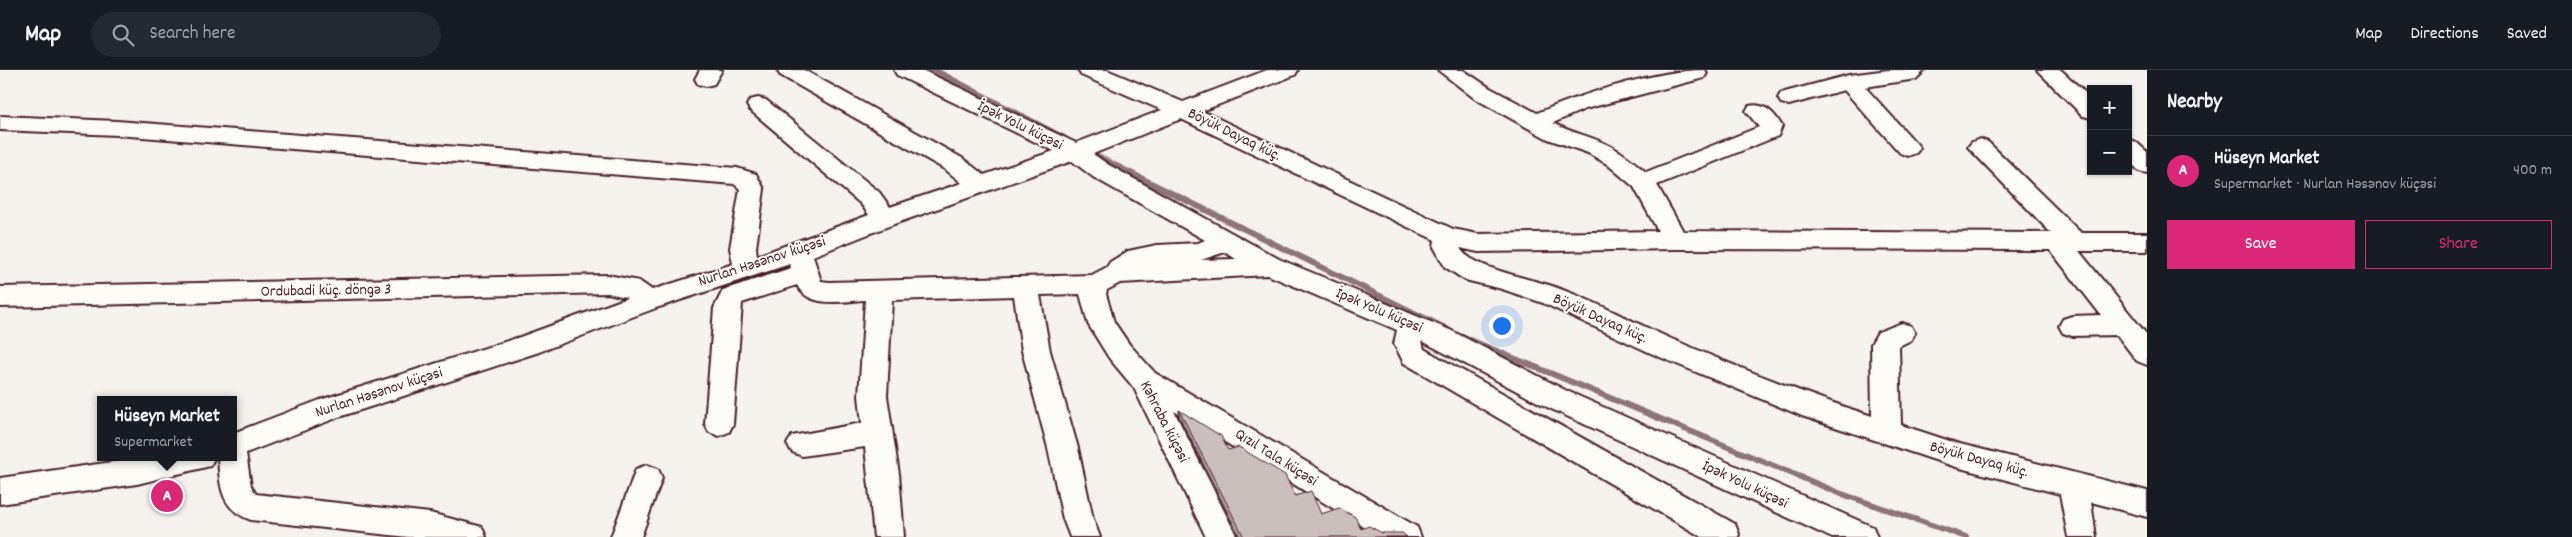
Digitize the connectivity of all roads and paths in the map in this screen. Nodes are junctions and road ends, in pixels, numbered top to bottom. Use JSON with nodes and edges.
{"nodes":[{"id":1,"x":788,"y":70,"type":"edge"},
{"id":2,"x":905,"y":70,"type":"edge"},
{"id":3,"x":1089,"y":70,"type":"edge"},
{"id":4,"x":1449,"y":70,"type":"edge"},
{"id":5,"x":1914,"y":70,"type":"edge"},
{"id":6,"x":2048,"y":70,"type":"edge"},
{"id":7,"x":1278,"y":71,"type":"edge"},
{"id":8,"x":1696,"y":73,"type":"dead end"},
{"id":9,"x":1849,"y":82,"type":"junction"},
{"id":10,"x":1789,"y":98,"type":"dead end"},
{"id":11,"x":758,"y":105,"type":"dead end"},
{"id":12,"x":2087,"y":107,"type":"edge"},
{"id":13,"x":1181,"y":110,"type":"junction"},
{"id":14,"x":1757,"y":111,"type":"dead end"},
{"id":15,"x":1537,"y":122,"type":"junction"},
{"id":16,"x":0,"y":123,"type":"edge"},
{"id":17,"x":1980,"y":146,"type":"dead end"},
{"id":18,"x":1908,"y":148,"type":"dead end"},
{"id":19,"x":2132,"y":151,"type":"edge"},
{"id":20,"x":1074,"y":152,"type":"junction"},
{"id":21,"x":2147,"y":166,"type":"edge"},
{"id":22,"x":1643,"y":182,"type":"junction"},
{"id":23,"x":981,"y":185,"type":"junction"},
{"id":24,"x":885,"y":218,"type":"junction"},
{"id":25,"x":1447,"y":236,"type":"junction"},
{"id":26,"x":1675,"y":240,"type":"junction"},
{"id":27,"x":1224,"y":241,"type":"junction"},
{"id":28,"x":2147,"y":242,"type":"edge"},
{"id":29,"x":2067,"y":243,"type":"junction"},
{"id":30,"x":803,"y":262,"type":"junction"},
{"id":31,"x":1270,"y":266,"type":"junction"},
{"id":32,"x":747,"y":269,"type":"junction"},
{"id":33,"x":1106,"y":279,"type":"junction"},
{"id":34,"x":1026,"y":287,"type":"junction"},
{"id":35,"x":879,"y":291,"type":"junction"},
{"id":36,"x":0,"y":297,"type":"edge"},
{"id":37,"x":647,"y":301,"type":"junction"},
{"id":38,"x":1411,"y":324,"type":"junction"},
{"id":39,"x":2124,"y":325,"type":"junction"},
{"id":40,"x":2072,"y":326,"type":"dead end"},
{"id":41,"x":1902,"y":333,"type":"dead end"},
{"id":42,"x":2147,"y":354,"type":"edge"},
{"id":43,"x":1145,"y":381,"type":"junction"},
{"id":44,"x":719,"y":424,"type":"dead end"},
{"id":45,"x":877,"y":433,"type":"junction"},
{"id":46,"x":1887,"y":433,"type":"junction"},
{"id":47,"x":237,"y":444,"type":"edge"},
{"id":48,"x":802,"y":444,"type":"dead end"},
{"id":49,"x":183,"y":461,"type":"edge"},
{"id":50,"x":233,"y":461,"type":"edge"},
{"id":51,"x":646,"y":478,"type":"dead end"},
{"id":52,"x":2073,"y":485,"type":"junction"},
{"id":53,"x":0,"y":491,"type":"edge"},
{"id":54,"x":2147,"y":504,"type":"edge"},
{"id":55,"x":1724,"y":534,"type":"dead end"},
{"id":56,"x":2082,"y":535,"type":"dead end"},
{"id":57,"x":471,"y":537,"type":"edge"},
{"id":58,"x":626,"y":537,"type":"edge"},
{"id":59,"x":889,"y":537,"type":"edge"},
{"id":60,"x":1085,"y":537,"type":"edge"},
{"id":61,"x":1222,"y":537,"type":"edge"},
{"id":62,"x":1406,"y":537,"type":"edge"},
{"id":63,"x":1862,"y":537,"type":"edge"}],
"edges":[{"from":1,"to":23,"type":"street"},
{"from":2,"to":20,"type":"street","name":"İpək Yolu küçəsi"},
{"from":3,"to":13,"type":"street","name":"Böyük Dayaq küç."},
{"from":4,"to":15,"type":"street"},
{"from":5,"to":9,"type":"street"},
{"from":6,"to":12,"type":"street"},
{"from":7,"to":13,"type":"street","name":"Nurlan Həsənov küçəsi"},
{"from":8,"to":15,"type":"street"},
{"from":9,"to":10,"type":"street"},
{"from":9,"to":18,"type":"street"},
{"from":11,"to":24,"type":"street"},
{"from":13,"to":20,"type":"street","name":"Nurlan Həsənov küçəsi"},
{"from":13,"to":25,"type":"street","name":"Böyük Dayaq küç."},
{"from":14,"to":22,"type":"street"},
{"from":15,"to":22,"type":"street"},
{"from":16,"to":32,"type":"street"},
{"from":17,"to":29,"type":"street"},
{"from":19,"to":21,"type":"street"},
{"from":20,"to":23,"type":"street","name":"Nurlan Həsənov küçəsi"},
{"from":20,"to":27,"type":"street","name":"İpək Yolu küçəsi"},
{"from":22,"to":26,"type":"street"},
{"from":23,"to":24,"type":"street","name":"Nurlan Həsənov küçəsi"},
{"from":24,"to":30,"type":"street","name":"Nurlan Həsənov küçəsi"},
{"from":25,"to":26,"type":"street"},
{"from":25,"to":46,"type":"street","name":"Böyük Dayaq küç."},
{"from":26,"to":29,"type":"street"},
{"from":27,"to":31,"type":"street","name":"İpək Yolu küçəsi"},
{"from":27,"to":33,"type":"street"},
{"from":28,"to":29,"type":"street"},
{"from":29,"to":39,"type":"street"},
{"from":30,"to":32,"type":"street","name":"Nurlan Həsənov küçəsi"},
{"from":30,"to":35,"type":"street"},
{"from":30,"to":44,"type":"street"},
{"from":31,"to":33,"type":"street"},
{"from":31,"to":38,"type":"street","name":"İpək Yolu küçəsi"},
{"from":32,"to":37,"type":"street","name":"Nurlan Həsənov küçəsi"},
{"from":33,"to":34,"type":"street"},
{"from":33,"to":43,"type":"street","name":"Kəhraba küçəsi"},
{"from":34,"to":35,"type":"street"},
{"from":34,"to":60,"type":"street"},
{"from":35,"to":45,"type":"street"},
{"from":36,"to":37,"type":"street","name":"Ordubadi küç. döngə 3"},
{"from":37,"to":47,"type":"street","name":"Nurlan Həsənov küçəsi"},
{"from":38,"to":55,"type":"street"},
{"from":38,"to":63,"type":"street","name":"İpək Yolu küçəsi"},
{"from":39,"to":40,"type":"street"},
{"from":39,"to":42,"type":"street"},
{"from":41,"to":46,"type":"street"},
{"from":43,"to":61,"type":"street","name":"Kəhraba küçəsi"},
{"from":43,"to":62,"type":"street","name":"Qızıl Tala küçəsi"},
{"from":45,"to":48,"type":"street"},
{"from":45,"to":59,"type":"street"},
{"from":46,"to":52,"type":"street","name":"Böyük Dayaq küç."},
{"from":49,"to":53,"type":"street"},
{"from":50,"to":57,"type":"street"},
{"from":51,"to":58,"type":"street"},
{"from":52,"to":54,"type":"street","name":"Böyük Dayaq küç."},
{"from":52,"to":56,"type":"street"}]}
